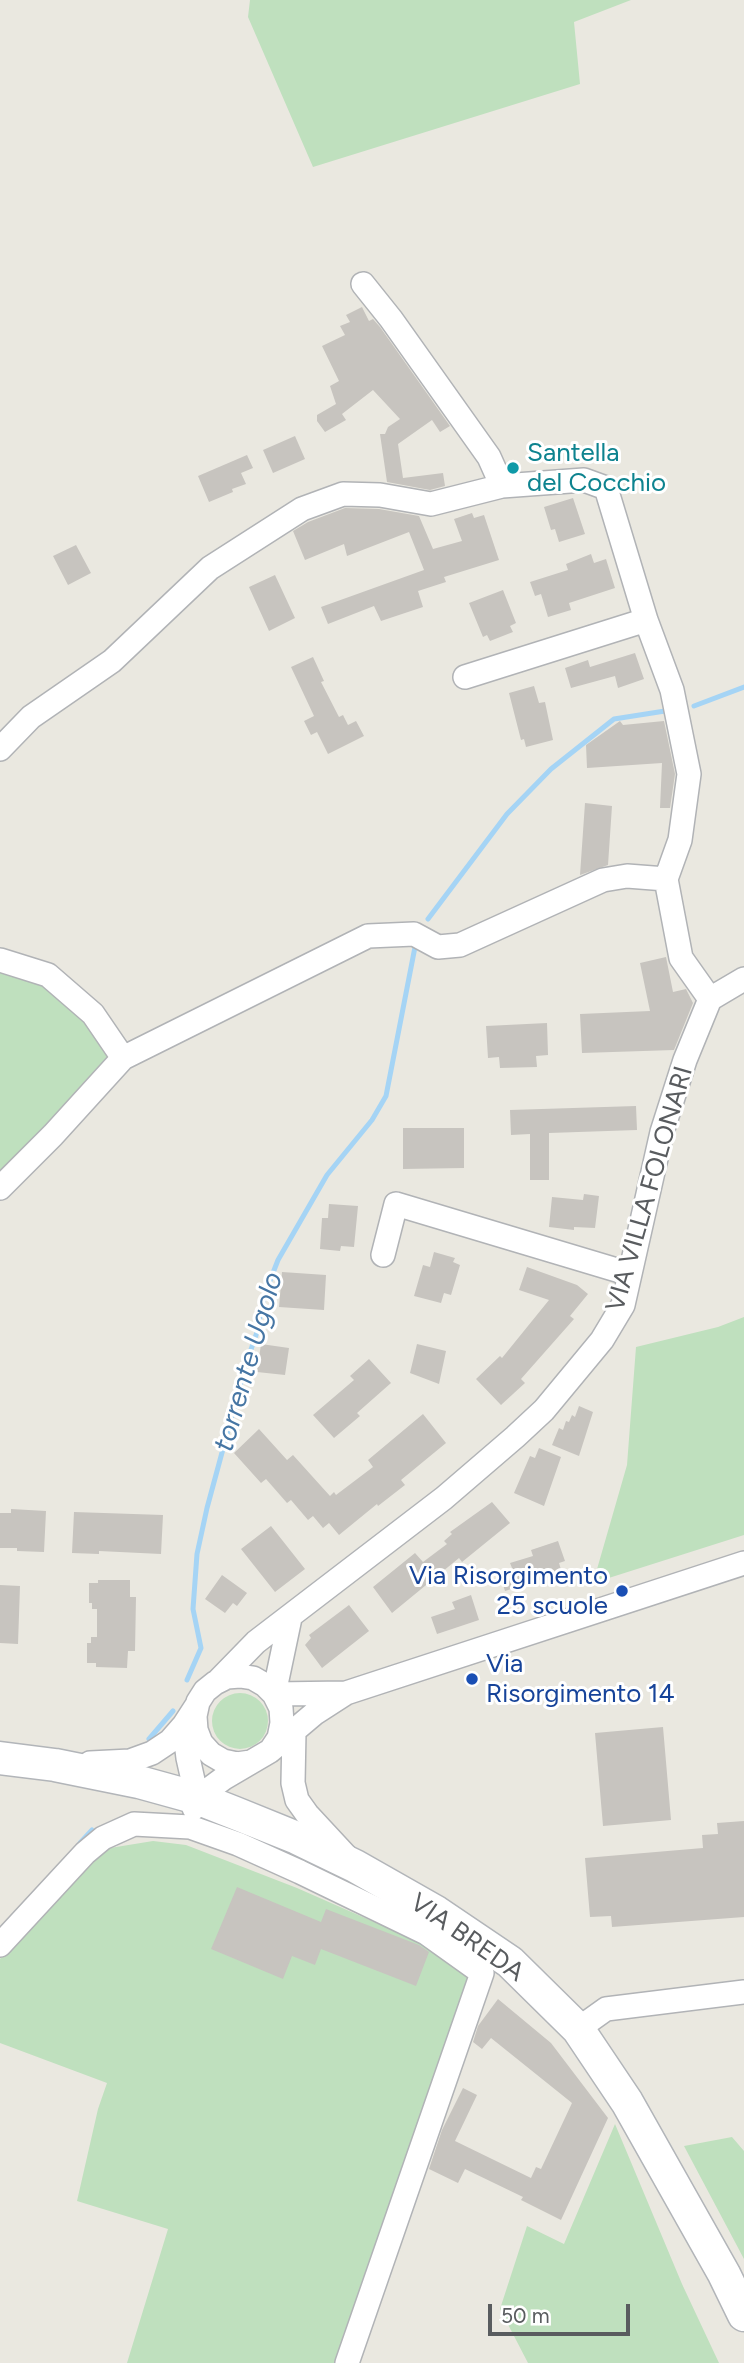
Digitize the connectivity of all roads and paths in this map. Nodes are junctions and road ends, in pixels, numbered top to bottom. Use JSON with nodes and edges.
{"nodes":[{"id":1,"x":363,"y":284,"type":"dead end"},
{"id":2,"x":502,"y":485,"type":"junction"},
{"id":3,"x":646,"y":620,"type":"junction"},
{"id":4,"x":465,"y":677,"type":"dead end"},
{"id":5,"x":0,"y":749,"type":"edge"},
{"id":6,"x":666,"y":879,"type":"junction"},
{"id":7,"x":0,"y":960,"type":"edge"},
{"id":8,"x":744,"y":979,"type":"edge"},
{"id":9,"x":710,"y":999,"type":"junction"},
{"id":10,"x":123,"y":1058,"type":"junction"},
{"id":11,"x":0,"y":1188,"type":"edge"},
{"id":12,"x":383,"y":1255,"type":"dead end"},
{"id":13,"x":630,"y":1273,"type":"junction"},
{"id":14,"x":744,"y":1563,"type":"edge"},
{"id":15,"x":290,"y":1618,"type":"junction"},
{"id":16,"x":217,"y":1682,"type":"junction"},
{"id":17,"x":346,"y":1693,"type":"junction"},
{"id":18,"x":274,"y":1694,"type":"junction"},
{"id":19,"x":198,"y":1702,"type":"junction"},
{"id":20,"x":184,"y":1725,"type":"junction"},
{"id":21,"x":294,"y":1732,"type":"junction"},
{"id":22,"x":261,"y":1757,"type":"junction"},
{"id":23,"x":0,"y":1758,"type":"edge"},
{"id":24,"x":55,"y":1765,"type":"junction"},
{"id":25,"x":193,"y":1812,"type":"junction"},
{"id":26,"x":355,"y":1866,"type":"junction"},
{"id":27,"x":0,"y":1945,"type":"edge"},
{"id":28,"x":744,"y":1992,"type":"edge"},
{"id":29,"x":578,"y":2029,"type":"junction"},
{"id":30,"x":744,"y":2315,"type":"edge"},
{"id":31,"x":347,"y":2363,"type":"edge"}],
"edges":[{"from":1,"to":2,"type":"street"},
{"from":2,"to":3,"type":"street"},
{"from":2,"to":5,"type":"street"},
{"from":3,"to":4,"type":"street"},
{"from":3,"to":6,"type":"street"},
{"from":6,"to":9,"type":"street"},
{"from":6,"to":10,"type":"street"},
{"from":7,"to":10,"type":"street"},
{"from":8,"to":9,"type":"street"},
{"from":9,"to":13,"type":"street","name":"VIA VILLA FOLONARI"},
{"from":10,"to":11,"type":"street"},
{"from":12,"to":13,"type":"street"},
{"from":13,"to":15,"type":"street","name":"VIA VILLA FOLONARI"},
{"from":14,"to":17,"type":"street"},
{"from":15,"to":16,"type":"street","name":"VIA VILLA FOLONARI"},
{"from":15,"to":18,"type":"street"},
{"from":16,"to":18,"type":"street"},
{"from":16,"to":19,"type":"street"},
{"from":17,"to":18,"type":"street"},
{"from":17,"to":21,"type":"street"},
{"from":18,"to":22,"type":"street"},
{"from":19,"to":20,"type":"street"},
{"from":19,"to":22,"type":"street"},
{"from":20,"to":24,"type":"street"},
{"from":20,"to":25,"type":"street"},
{"from":21,"to":22,"type":"street"},
{"from":21,"to":26,"type":"street"},
{"from":22,"to":25,"type":"street"},
{"from":23,"to":24,"type":"street","name":"VIA BREDA"},
{"from":24,"to":25,"type":"street","name":"VIA BREDA"},
{"from":25,"to":26,"type":"street","name":"VIA BREDA"},
{"from":25,"to":27,"type":"street","name":"VIA BREDA"},
{"from":25,"to":31,"type":"street","name":"VIA BREDA"},
{"from":26,"to":29,"type":"street","name":"VIA BREDA"},
{"from":28,"to":29,"type":"street"},
{"from":29,"to":30,"type":"street","name":"VIA BREDA"}]}
